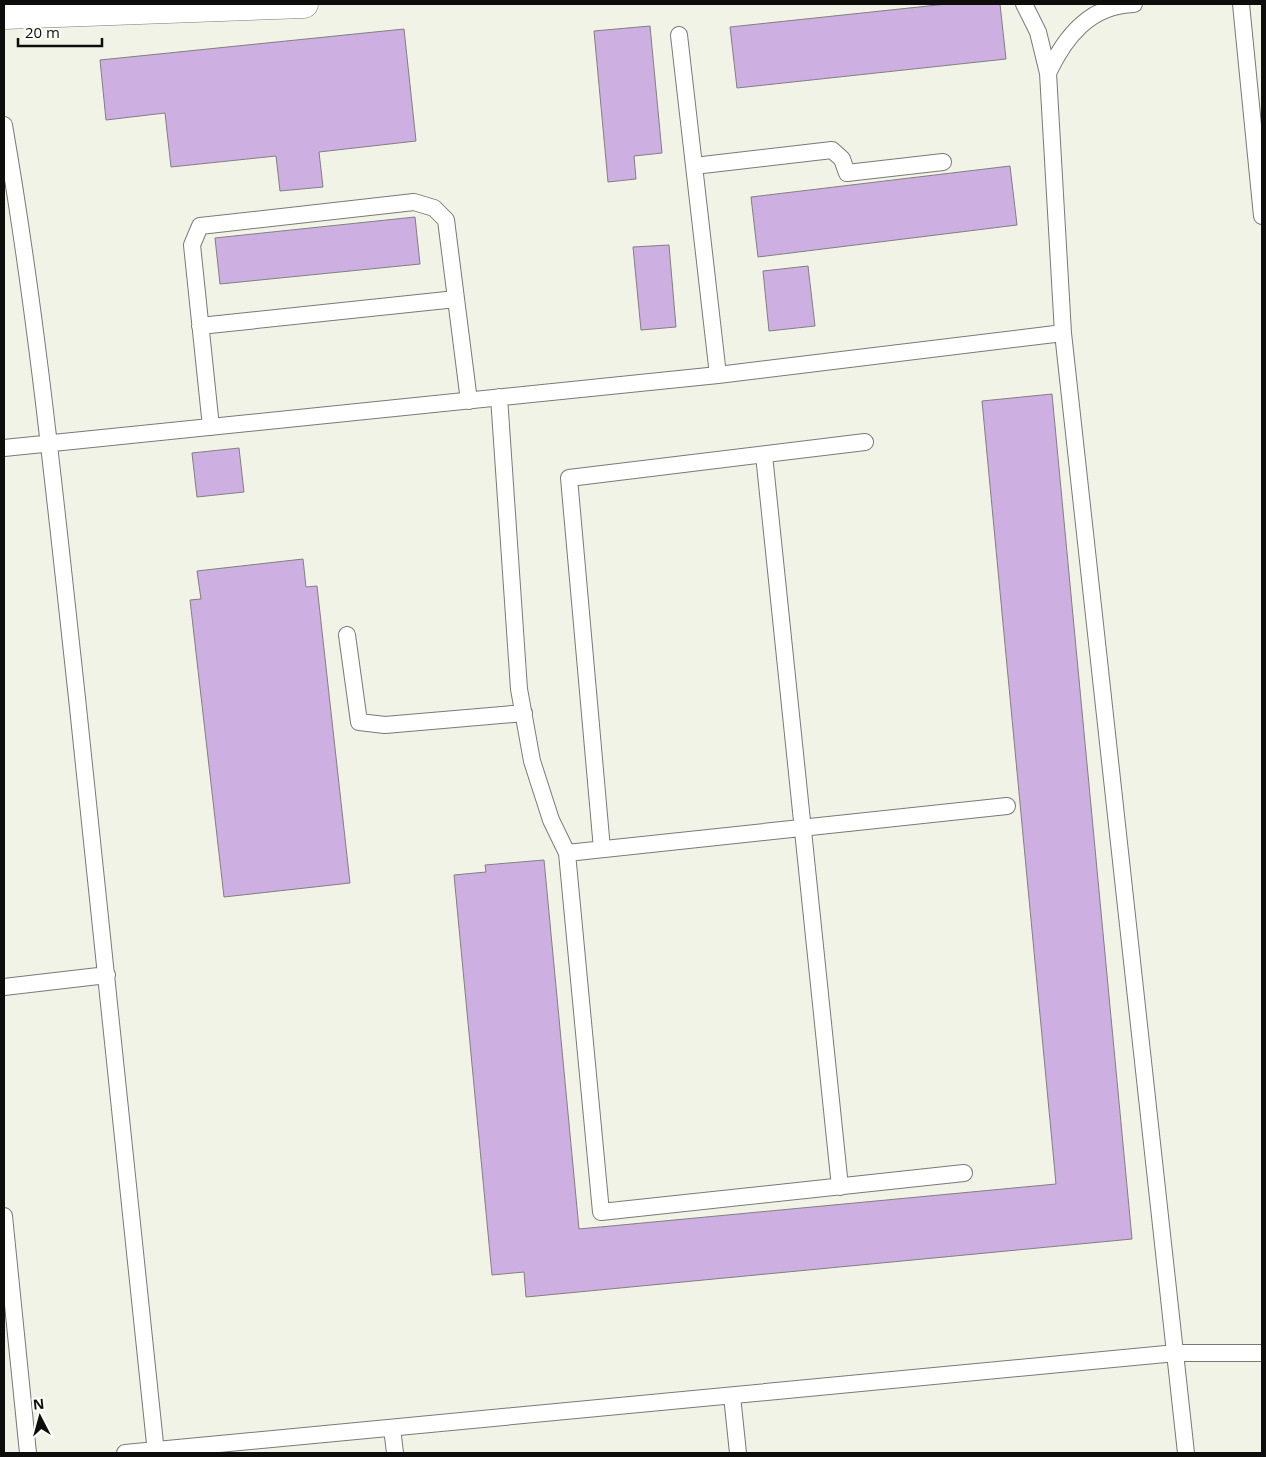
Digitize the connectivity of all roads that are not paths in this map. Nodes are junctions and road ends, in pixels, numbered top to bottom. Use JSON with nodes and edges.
{"nodes":[{"id":1,"x":304,"y":4,"type":"edge"},
{"id":2,"x":1024,"y":4,"type":"edge"},
{"id":3,"x":1134,"y":4,"type":"edge"},
{"id":4,"x":1241,"y":4,"type":"edge"},
{"id":5,"x":4,"y":15,"type":"edge"},
{"id":6,"x":679,"y":35,"type":"dead end"},
{"id":7,"x":1048,"y":73,"type":"junction"},
{"id":8,"x":4,"y":126,"type":"edge"},
{"id":9,"x":943,"y":162,"type":"dead end"},
{"id":10,"x":694,"y":166,"type":"junction"},
{"id":11,"x":1262,"y":216,"type":"edge"},
{"id":12,"x":456,"y":299,"type":"junction"},
{"id":13,"x":200,"y":326,"type":"junction"},
{"id":14,"x":1063,"y":333,"type":"junction"},
{"id":15,"x":718,"y":375,"type":"junction"},
{"id":16,"x":499,"y":398,"type":"junction"},
{"id":17,"x":469,"y":401,"type":"junction"},
{"id":18,"x":211,"y":427,"type":"junction"},
{"id":19,"x":865,"y":442,"type":"dead end"},
{"id":20,"x":50,"y":443,"type":"junction"},
{"id":21,"x":4,"y":448,"type":"edge"},
{"id":22,"x":764,"y":455,"type":"junction"},
{"id":23,"x":347,"y":634,"type":"dead end"},
{"id":24,"x":524,"y":713,"type":"junction"},
{"id":25,"x":1007,"y":806,"type":"dead end"},
{"id":26,"x":802,"y":828,"type":"junction"},
{"id":27,"x":602,"y":849,"type":"junction"},
{"id":28,"x":567,"y":853,"type":"junction"},
{"id":29,"x":107,"y":975,"type":"junction"},
{"id":30,"x":4,"y":987,"type":"edge"},
{"id":31,"x":964,"y":1173,"type":"dead end"},
{"id":32,"x":840,"y":1187,"type":"junction"},
{"id":33,"x":4,"y":1216,"type":"edge"},
{"id":34,"x":1176,"y":1353,"type":"junction"},
{"id":35,"x":1262,"y":1353,"type":"edge"},
{"id":36,"x":732,"y":1396,"type":"junction"},
{"id":37,"x":392,"y":1428,"type":"junction"},
{"id":38,"x":156,"y":1452,"type":"edge"},
{"id":39,"x":28,"y":1453,"type":"edge"},
{"id":40,"x":124,"y":1453,"type":"edge"},
{"id":41,"x":395,"y":1453,"type":"edge"},
{"id":42,"x":738,"y":1453,"type":"edge"},
{"id":43,"x":1186,"y":1453,"type":"edge"}],
"edges":[{"from":1,"to":5,"type":"street"},
{"from":2,"to":7,"type":"lane"},
{"from":3,"to":7,"type":"lane"},
{"from":4,"to":11,"type":"lane"},
{"from":6,"to":10,"type":"lane"},
{"from":7,"to":14,"type":"lane"},
{"from":8,"to":20,"type":"lane"},
{"from":9,"to":10,"type":"lane"},
{"from":10,"to":15,"type":"lane"},
{"from":12,"to":13,"type":"lane"},
{"from":12,"to":13,"type":"lane"},
{"from":12,"to":17,"type":"lane"},
{"from":13,"to":18,"type":"lane"},
{"from":14,"to":15,"type":"lane"},
{"from":14,"to":34,"type":"lane"},
{"from":15,"to":16,"type":"lane"},
{"from":16,"to":17,"type":"lane"},
{"from":16,"to":24,"type":"lane"},
{"from":17,"to":18,"type":"lane"},
{"from":18,"to":20,"type":"lane"},
{"from":19,"to":22,"type":"lane"},
{"from":20,"to":21,"type":"lane"},
{"from":20,"to":29,"type":"lane"},
{"from":22,"to":26,"type":"lane"},
{"from":22,"to":27,"type":"lane"},
{"from":23,"to":24,"type":"lane"},
{"from":24,"to":28,"type":"lane"},
{"from":25,"to":26,"type":"lane"},
{"from":26,"to":27,"type":"lane"},
{"from":26,"to":32,"type":"lane"},
{"from":27,"to":28,"type":"lane"},
{"from":28,"to":32,"type":"lane"},
{"from":29,"to":30,"type":"lane"},
{"from":29,"to":38,"type":"lane"},
{"from":31,"to":32,"type":"lane"},
{"from":33,"to":39,"type":"lane"},
{"from":34,"to":35,"type":"lane"},
{"from":34,"to":36,"type":"lane"},
{"from":34,"to":43,"type":"lane"},
{"from":36,"to":37,"type":"lane"},
{"from":36,"to":42,"type":"lane"},
{"from":37,"to":38,"type":"lane"},
{"from":37,"to":41,"type":"lane"},
{"from":38,"to":40,"type":"lane"}]}
